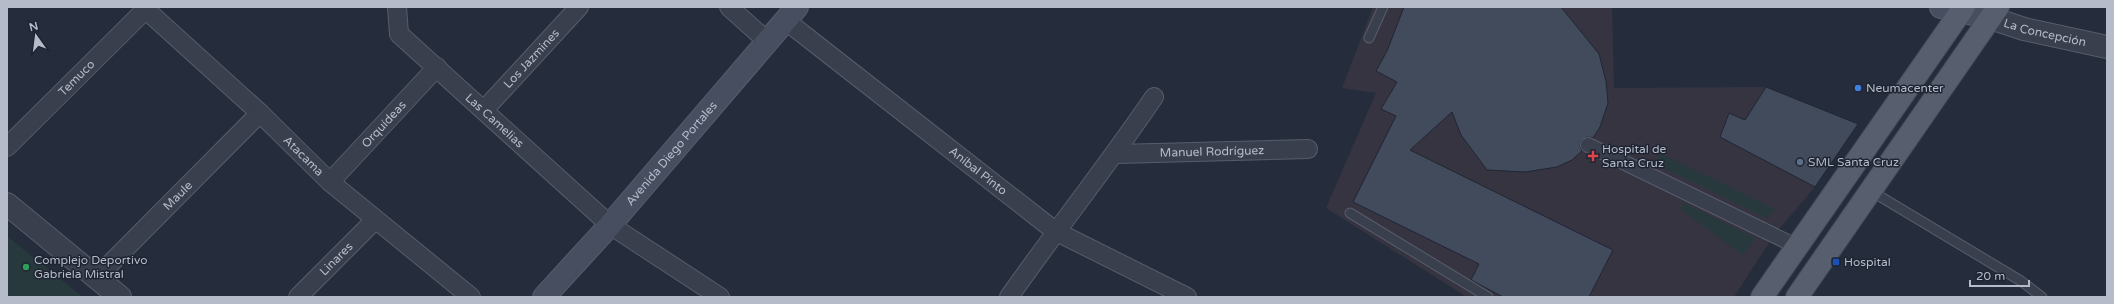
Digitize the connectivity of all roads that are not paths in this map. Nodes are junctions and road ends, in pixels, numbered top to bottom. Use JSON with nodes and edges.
{"nodes":[{"id":1,"x":397,"y":7,"type":"edge"},
{"id":2,"x":579,"y":7,"type":"edge"},
{"id":3,"x":729,"y":7,"type":"edge"},
{"id":4,"x":1383,"y":7,"type":"edge"},
{"id":5,"x":145,"y":8,"type":"edge"},
{"id":6,"x":1955,"y":8,"type":"edge"},
{"id":7,"x":1995,"y":12,"type":"edge"},
{"id":8,"x":791,"y":14,"type":"edge"},
{"id":9,"x":1369,"y":38,"type":"dead end"},
{"id":10,"x":767,"y":41,"type":"junction"},
{"id":11,"x":2107,"y":47,"type":"edge"},
{"id":12,"x":436,"y":67,"type":"junction"},
{"id":13,"x":1154,"y":97,"type":"dead end"},
{"id":14,"x":484,"y":110,"type":"junction"},
{"id":15,"x":260,"y":113,"type":"junction"},
{"id":16,"x":1588,"y":145,"type":"dead end"},
{"id":17,"x":7,"y":147,"type":"edge"},
{"id":18,"x":1308,"y":150,"type":"dead end"},
{"id":19,"x":1116,"y":154,"type":"junction"},
{"id":20,"x":330,"y":182,"type":"junction"},
{"id":21,"x":1871,"y":191,"type":"junction"},
{"id":22,"x":7,"y":204,"type":"edge"},
{"id":23,"x":1350,"y":213,"type":"dead end"},
{"id":24,"x":375,"y":220,"type":"junction"},
{"id":25,"x":610,"y":225,"type":"junction"},
{"id":26,"x":1055,"y":231,"type":"junction"},
{"id":27,"x":1798,"y":247,"type":"junction"},
{"id":28,"x":96,"y":278,"type":"junction"},
{"id":29,"x":120,"y":297,"type":"edge"},
{"id":30,"x":298,"y":297,"type":"edge"},
{"id":31,"x":471,"y":297,"type":"edge"},
{"id":32,"x":544,"y":297,"type":"edge"},
{"id":33,"x":720,"y":297,"type":"edge"},
{"id":34,"x":1009,"y":297,"type":"edge"},
{"id":35,"x":1187,"y":297,"type":"edge"},
{"id":36,"x":1488,"y":297,"type":"edge"},
{"id":37,"x":1762,"y":297,"type":"edge"},
{"id":38,"x":1797,"y":297,"type":"edge"},
{"id":39,"x":2042,"y":297,"type":"edge"}],
"edges":[{"from":1,"to":12,"type":"street","name":"Las Camelias"},
{"from":2,"to":14,"type":"street","name":"Los Jazmines"},
{"from":3,"to":10,"type":"street"},
{"from":4,"to":9,"type":"lane"},
{"from":5,"to":15,"type":"street","name":"Atacama"},
{"from":5,"to":17,"type":"street","name":"Temuco"},
{"from":6,"to":7,"type":"main road","name":"La Concepción"},
{"from":6,"to":27,"type":"main road"},
{"from":7,"to":11,"type":"street","name":"La Concepción"},
{"from":7,"to":21,"type":"main road"},
{"from":8,"to":10,"type":"main road","name":"Avenida Diego Portales"},
{"from":8,"to":26,"type":"street","name":"Aníbal Pinto"},
{"from":10,"to":25,"type":"main road","name":"Avenida Diego Portales"},
{"from":12,"to":14,"type":"street","name":"Las Camelias"},
{"from":12,"to":20,"type":"street","name":"Orquídeas"},
{"from":13,"to":19,"type":"street"},
{"from":14,"to":25,"type":"street","name":"Las Camelias"},
{"from":15,"to":20,"type":"street","name":"Atacama"},
{"from":15,"to":28,"type":"street","name":"Maule"},
{"from":16,"to":27,"type":"street"},
{"from":18,"to":19,"type":"street","name":"Manuel Rodríguez"},
{"from":19,"to":26,"type":"street"},
{"from":20,"to":24,"type":"street","name":"Atacama"},
{"from":21,"to":38,"type":"main road"},
{"from":21,"to":39,"type":"lane"},
{"from":22,"to":28,"type":"street"},
{"from":23,"to":36,"type":"lane"},
{"from":24,"to":30,"type":"street","name":"Linares"},
{"from":24,"to":31,"type":"street","name":"Atacama"},
{"from":25,"to":32,"type":"main road","name":"Avenida Diego Portales"},
{"from":25,"to":33,"type":"street","name":"Las Camelias"},
{"from":26,"to":34,"type":"street"},
{"from":26,"to":35,"type":"street","name":"Aníbal Pinto"},
{"from":27,"to":37,"type":"main road"},
{"from":28,"to":29,"type":"street"}]}
